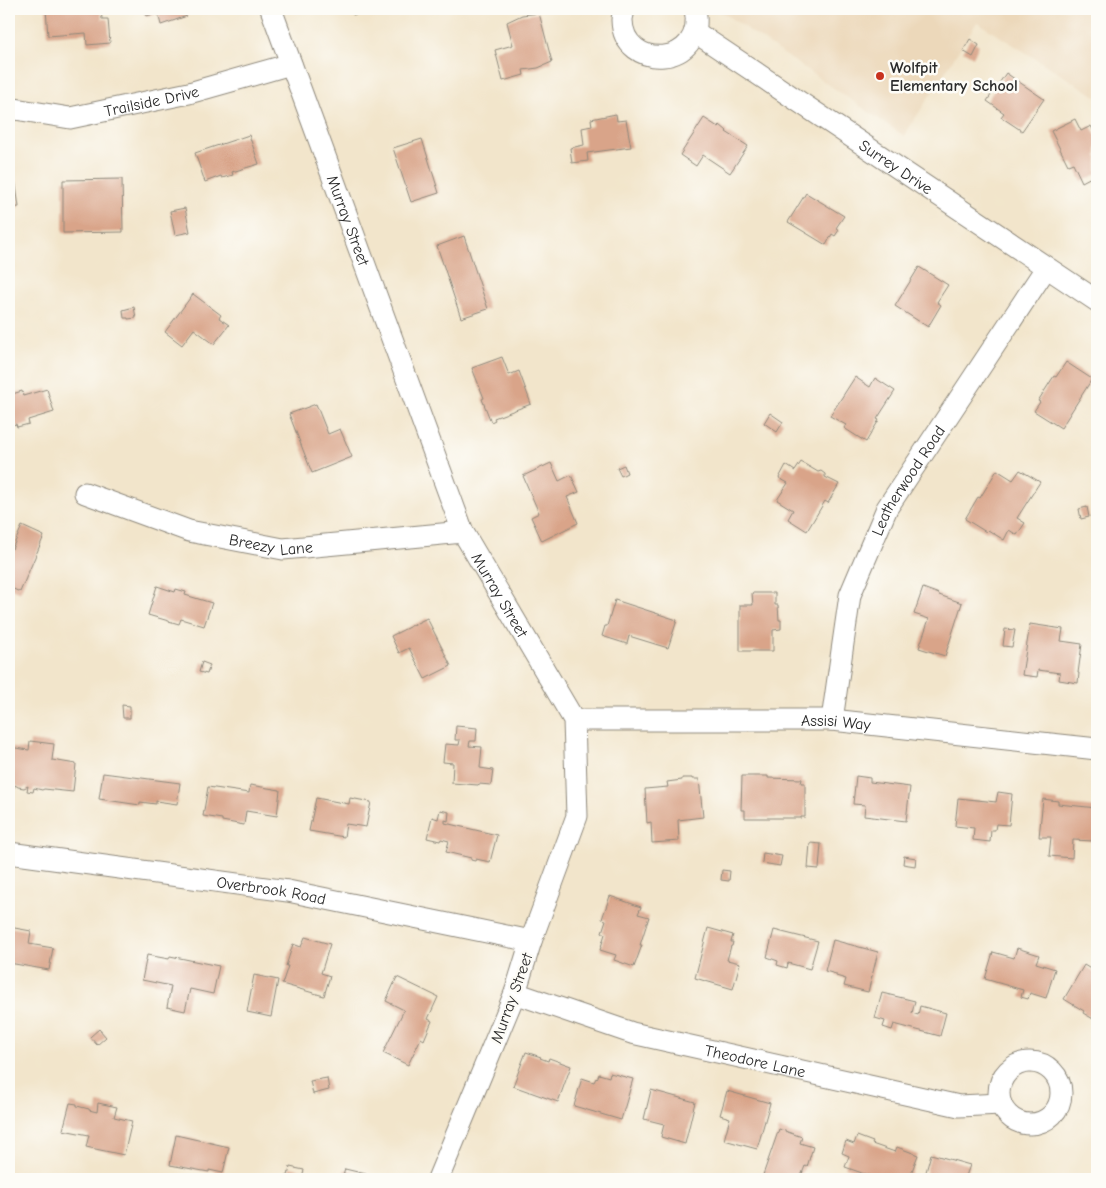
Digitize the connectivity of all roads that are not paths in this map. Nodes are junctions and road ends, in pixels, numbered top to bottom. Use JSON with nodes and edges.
{"nodes":[{"id":1,"x":271,"y":9,"type":"edge"},
{"id":2,"x":624,"y":9,"type":"edge"},
{"id":3,"x":696,"y":9,"type":"edge"},
{"id":4,"x":695,"y":32,"type":"junction"},
{"id":5,"x":291,"y":64,"type":"junction"},
{"id":6,"x":9,"y":108,"type":"edge"},
{"id":7,"x":1046,"y":268,"type":"junction"},
{"id":8,"x":1097,"y":301,"type":"edge"},
{"id":9,"x":85,"y":494,"type":"dead end"},
{"id":10,"x":463,"y":532,"type":"junction"},
{"id":11,"x":574,"y":720,"type":"junction"},
{"id":12,"x":832,"y":720,"type":"junction"},
{"id":13,"x":1097,"y":749,"type":"edge"},
{"id":14,"x":9,"y":853,"type":"edge"},
{"id":15,"x":531,"y":941,"type":"junction"},
{"id":16,"x":515,"y":993,"type":"junction"},
{"id":17,"x":1001,"y":1104,"type":"dead end"},
{"id":18,"x":438,"y":1179,"type":"edge"}],
"edges":[{"from":1,"to":5,"type":"street","name":"Murray Street"},
{"from":2,"to":4,"type":"street"},
{"from":3,"to":4,"type":"street"},
{"from":4,"to":7,"type":"street","name":"Surrey Drive"},
{"from":5,"to":6,"type":"street","name":"Trailside Drive"},
{"from":5,"to":10,"type":"street","name":"Murray Street"},
{"from":7,"to":8,"type":"street","name":"Surrey Drive"},
{"from":7,"to":12,"type":"street","name":"Leatherwood Road"},
{"from":9,"to":10,"type":"street","name":"Breezy Lane"},
{"from":10,"to":11,"type":"street","name":"Murray Street"},
{"from":11,"to":12,"type":"street","name":"Assisi Way"},
{"from":11,"to":15,"type":"street","name":"Murray Street"},
{"from":12,"to":13,"type":"street","name":"Assisi Way"},
{"from":14,"to":15,"type":"street","name":"Overbrook Road"},
{"from":15,"to":16,"type":"street","name":"Murray Street"},
{"from":16,"to":17,"type":"street","name":"Theodore Lane"},
{"from":16,"to":18,"type":"street","name":"Murray Street"}]}
